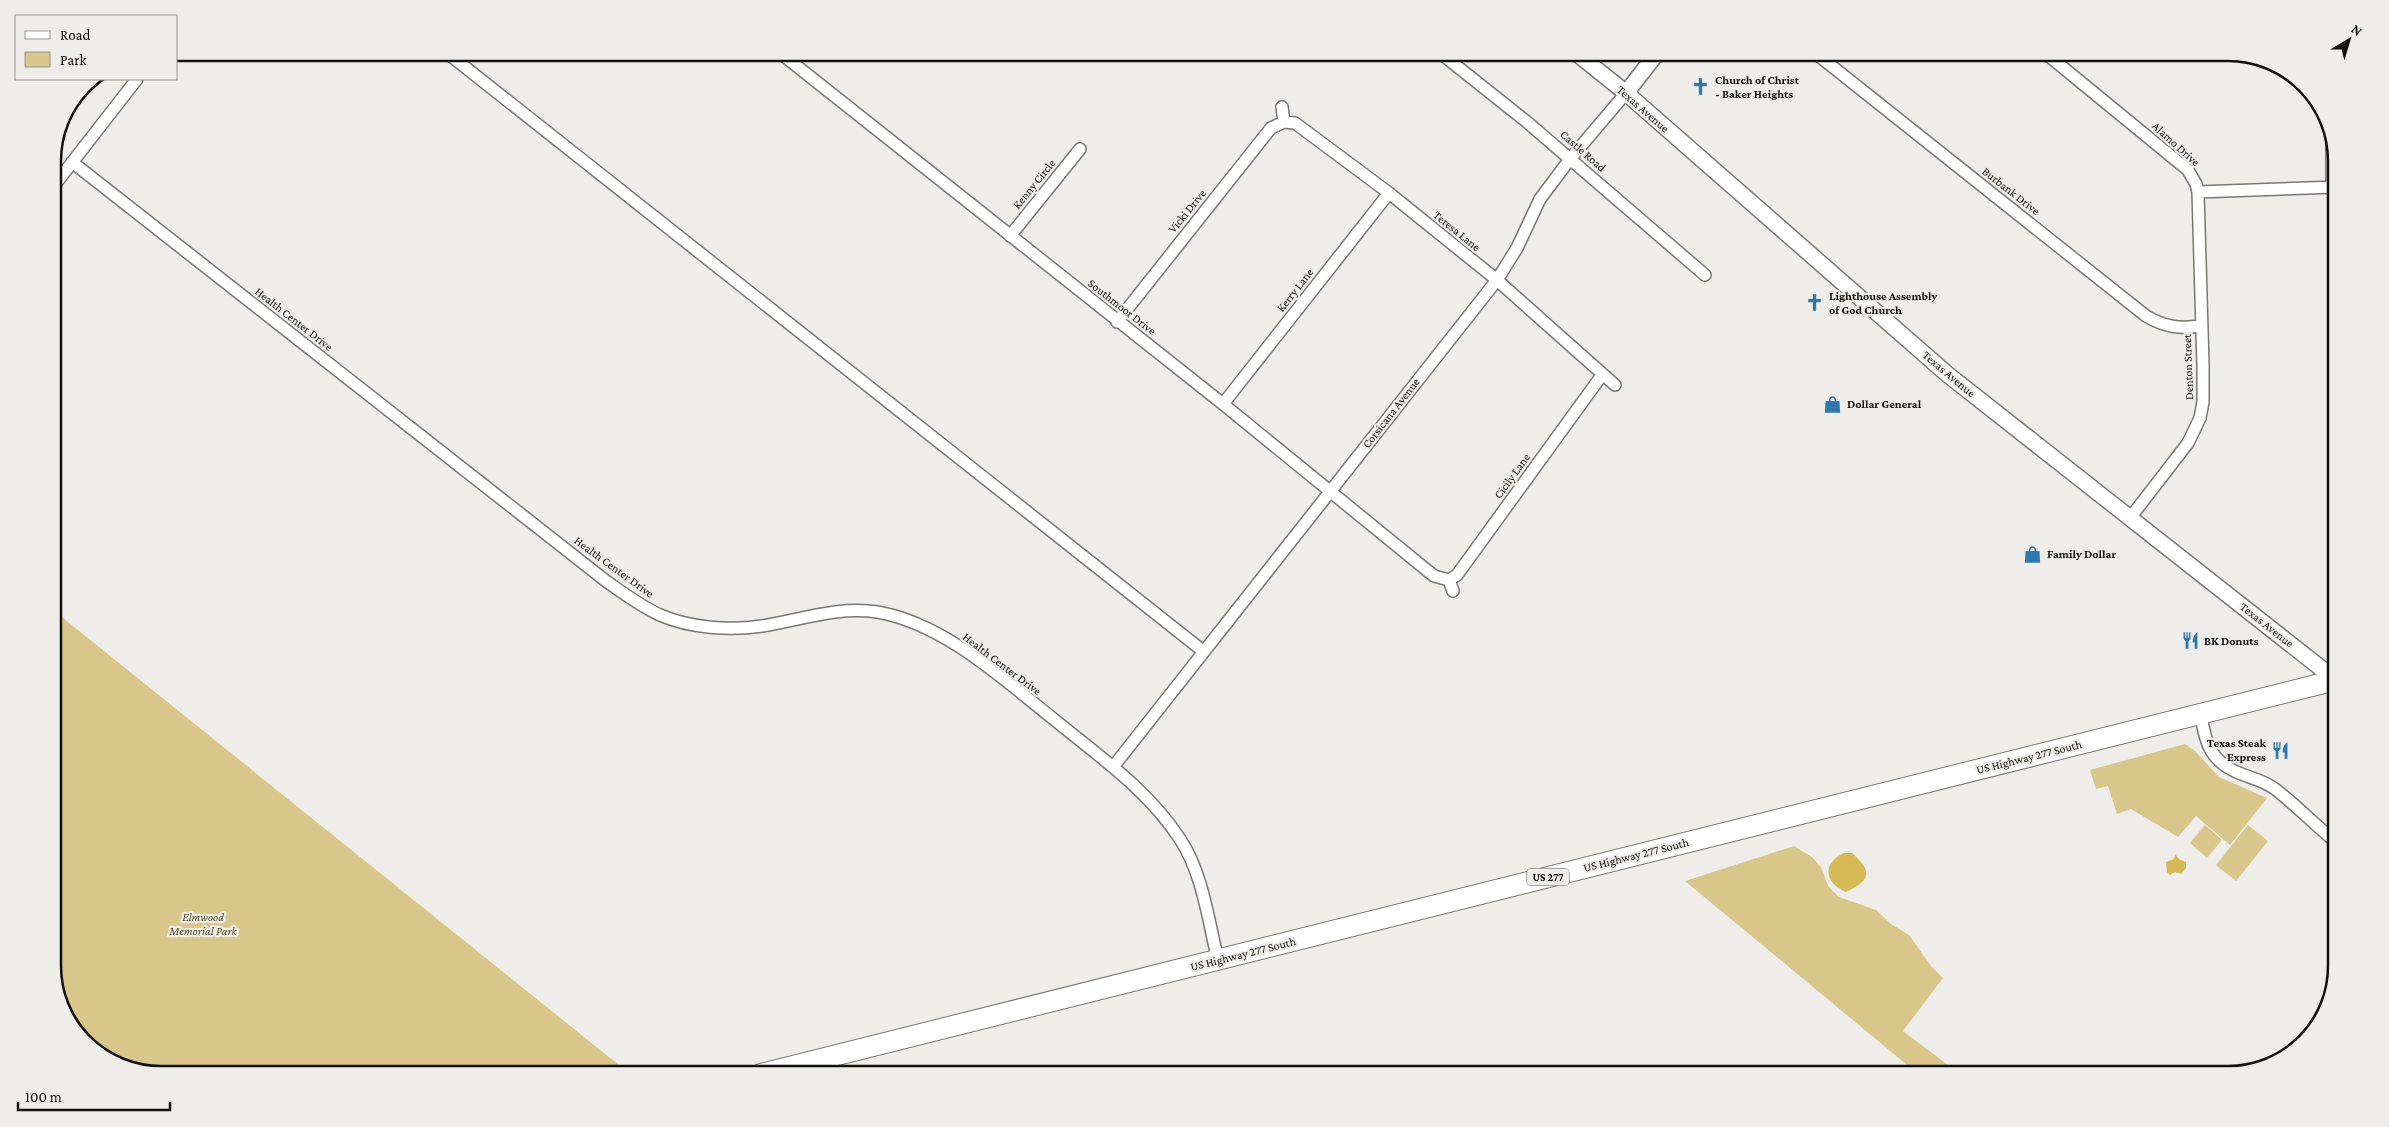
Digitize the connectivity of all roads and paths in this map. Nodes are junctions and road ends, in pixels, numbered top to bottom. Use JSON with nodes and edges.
{"nodes":[{"id":1,"x":457,"y":61,"type":"edge"},
{"id":2,"x":1450,"y":61,"type":"edge"},
{"id":3,"x":1586,"y":61,"type":"edge"},
{"id":4,"x":1651,"y":61,"type":"edge"},
{"id":5,"x":1825,"y":61,"type":"edge"},
{"id":6,"x":2055,"y":61,"type":"edge"},
{"id":7,"x":791,"y":62,"type":"edge"},
{"id":8,"x":136,"y":80,"type":"edge"},
{"id":9,"x":1626,"y":93,"type":"junction"},
{"id":10,"x":1282,"y":107,"type":"dead end"},
{"id":11,"x":1284,"y":122,"type":"junction"},
{"id":12,"x":1080,"y":149,"type":"dead end"},
{"id":13,"x":1570,"y":159,"type":"junction"},
{"id":14,"x":72,"y":162,"type":"junction"},
{"id":15,"x":61,"y":176,"type":"edge"},
{"id":16,"x":2328,"y":187,"type":"edge"},
{"id":17,"x":2198,"y":192,"type":"junction"},
{"id":18,"x":1389,"y":193,"type":"junction"},
{"id":19,"x":1010,"y":236,"type":"junction"},
{"id":20,"x":1705,"y":275,"type":"dead end"},
{"id":21,"x":1497,"y":280,"type":"junction"},
{"id":22,"x":1117,"y":322,"type":"junction"},
{"id":23,"x":2200,"y":326,"type":"junction"},
{"id":24,"x":1602,"y":375,"type":"junction"},
{"id":25,"x":1615,"y":385,"type":"dead end"},
{"id":26,"x":1223,"y":404,"type":"junction"},
{"id":27,"x":1330,"y":490,"type":"junction"},
{"id":28,"x":2130,"y":518,"type":"junction"},
{"id":29,"x":1449,"y":580,"type":"junction"},
{"id":30,"x":1453,"y":591,"type":"dead end"},
{"id":31,"x":1203,"y":651,"type":"junction"},
{"id":32,"x":2328,"y":674,"type":"edge"},
{"id":33,"x":2328,"y":682,"type":"edge"},
{"id":34,"x":2201,"y":714,"type":"junction"},
{"id":35,"x":1113,"y":767,"type":"junction"},
{"id":36,"x":2328,"y":835,"type":"edge"},
{"id":37,"x":1218,"y":960,"type":"junction"},
{"id":38,"x":793,"y":1066,"type":"edge"}],
"edges":[{"from":1,"to":31,"type":"street"},
{"from":2,"to":13,"type":"street","name":"Castle Road"},
{"from":3,"to":9,"type":"street","name":"Texas Avenue"},
{"from":4,"to":9,"type":"street","name":"Corsicana Avenue"},
{"from":5,"to":23,"type":"street","name":"Burbank Drive"},
{"from":6,"to":17,"type":"street","name":"Alamo Drive"},
{"from":7,"to":19,"type":"street","name":"Southmoor Drive"},
{"from":8,"to":14,"type":"street"},
{"from":9,"to":13,"type":"street","name":"Corsicana Avenue"},
{"from":9,"to":28,"type":"street","name":"Texas Avenue"},
{"from":10,"to":11,"type":"street"},
{"from":11,"to":18,"type":"street","name":"Teresa Lane"},
{"from":11,"to":22,"type":"street","name":"Vicki Drive"},
{"from":12,"to":19,"type":"street","name":"Kenny Circle"},
{"from":13,"to":20,"type":"street","name":"Castle Road"},
{"from":13,"to":21,"type":"street","name":"Corsicana Avenue"},
{"from":14,"to":15,"type":"street"},
{"from":14,"to":35,"type":"street","name":"Health Center Drive"},
{"from":16,"to":17,"type":"street"},
{"from":17,"to":23,"type":"street","name":"Denton Street"},
{"from":18,"to":21,"type":"street","name":"Teresa Lane"},
{"from":18,"to":26,"type":"street","name":"Kerry Lane"},
{"from":19,"to":22,"type":"street","name":"Southmoor Drive"},
{"from":21,"to":24,"type":"street","name":"Teresa Lane"},
{"from":21,"to":27,"type":"street","name":"Corsicana Avenue"},
{"from":22,"to":26,"type":"street","name":"Southmoor Drive"},
{"from":23,"to":28,"type":"street","name":"Denton Street"},
{"from":24,"to":25,"type":"street","name":"Teresa Lane"},
{"from":24,"to":29,"type":"street","name":"Cicily Lane"},
{"from":26,"to":27,"type":"street","name":"Southmoor Drive"},
{"from":27,"to":29,"type":"street","name":"Southmoor Drive"},
{"from":27,"to":31,"type":"street","name":"Corsicana Avenue"},
{"from":28,"to":32,"type":"street","name":"Texas Avenue"},
{"from":29,"to":30,"type":"street"},
{"from":31,"to":35,"type":"street","name":"Corsicana Avenue"},
{"from":33,"to":34,"type":"highway","name":"US Highway 277 South","number":"US 277"},
{"from":34,"to":36,"type":"street"},
{"from":34,"to":37,"type":"highway","name":"US Highway 277 South","number":"US 277"},
{"from":35,"to":37,"type":"street","name":"Health Center Drive"},
{"from":37,"to":38,"type":"highway","name":"US Highway 277 South","number":"US 277"}]}
